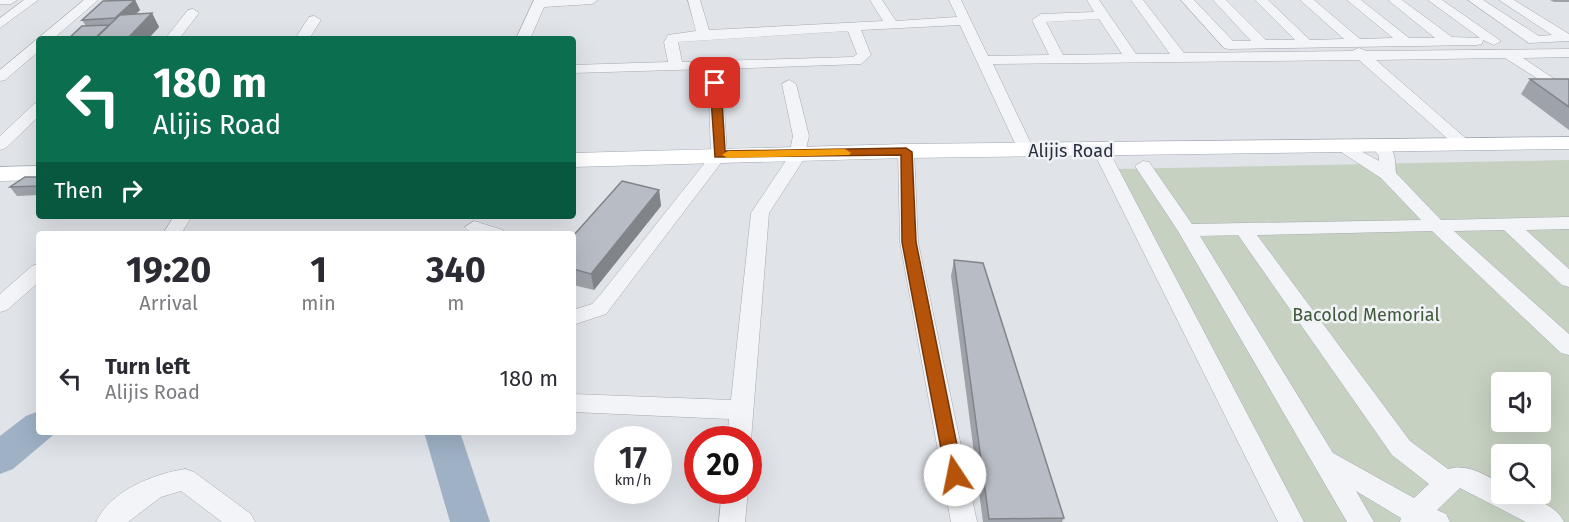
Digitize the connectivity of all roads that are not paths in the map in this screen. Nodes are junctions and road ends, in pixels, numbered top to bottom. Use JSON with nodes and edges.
{"nodes":[{"id":1,"x":0,"y":0,"type":"edge"},
{"id":2,"x":11,"y":0,"type":"edge"},
{"id":3,"x":32,"y":0,"type":"edge"},
{"id":4,"x":92,"y":0,"type":"edge"},
{"id":5,"x":592,"y":0,"type":"edge"},
{"id":6,"x":694,"y":0,"type":"edge"},
{"id":7,"x":876,"y":0,"type":"edge"},
{"id":8,"x":955,"y":0,"type":"edge"},
{"id":9,"x":1093,"y":0,"type":"edge"},
{"id":10,"x":1137,"y":0,"type":"edge"},
{"id":11,"x":1187,"y":0,"type":"edge"},
{"id":12,"x":1219,"y":0,"type":"edge"},
{"id":13,"x":1262,"y":0,"type":"edge"},
{"id":14,"x":1306,"y":0,"type":"edge"},
{"id":15,"x":1353,"y":0,"type":"edge"},
{"id":16,"x":1394,"y":0,"type":"edge"},
{"id":17,"x":1434,"y":0,"type":"edge"},
{"id":18,"x":1474,"y":0,"type":"edge"},
{"id":19,"x":1505,"y":0,"type":"edge"},
{"id":20,"x":539,"y":1,"type":"edge"},
{"id":21,"x":193,"y":14,"type":"dead end"},
{"id":22,"x":1103,"y":15,"type":"junction"},
{"id":23,"x":314,"y":20,"type":"dead end"},
{"id":24,"x":966,"y":21,"type":"junction"},
{"id":25,"x":0,"y":24,"type":"edge"},
{"id":26,"x":892,"y":25,"type":"junction"},
{"id":27,"x":853,"y":27,"type":"junction"},
{"id":28,"x":703,"y":34,"type":"junction"},
{"id":29,"x":49,"y":36,"type":"edge"},
{"id":30,"x":175,"y":36,"type":"edge"},
{"id":31,"x":304,"y":36,"type":"edge"},
{"id":32,"x":525,"y":36,"type":"edge"},
{"id":33,"x":1536,"y":40,"type":"junction"},
{"id":34,"x":1494,"y":41,"type":"junction"},
{"id":35,"x":1406,"y":42,"type":"junction"},
{"id":36,"x":1450,"y":42,"type":"junction"},
{"id":37,"x":1306,"y":43,"type":"junction"},
{"id":38,"x":1262,"y":44,"type":"junction"},
{"id":39,"x":36,"y":47,"type":"edge"},
{"id":40,"x":1356,"y":47,"type":"junction"},
{"id":41,"x":1507,"y":53,"type":"junction"},
{"id":42,"x":1569,"y":53,"type":"edge"},
{"id":43,"x":1131,"y":57,"type":"junction"},
{"id":44,"x":1180,"y":58,"type":"junction"},
{"id":45,"x":1058,"y":59,"type":"junction"},
{"id":46,"x":984,"y":60,"type":"junction"},
{"id":47,"x":715,"y":65,"type":"junction"},
{"id":48,"x":676,"y":66,"type":"junction"},
{"id":49,"x":576,"y":69,"type":"edge"},
{"id":50,"x":0,"y":77,"type":"edge"},
{"id":51,"x":789,"y":84,"type":"dead end"},
{"id":52,"x":1557,"y":87,"type":"edge"},
{"id":53,"x":36,"y":110,"type":"edge"},
{"id":54,"x":1569,"y":143,"type":"edge"},
{"id":55,"x":0,"y":145,"type":"edge"},
{"id":56,"x":1464,"y":145,"type":"junction"},
{"id":57,"x":1344,"y":147,"type":"junction"},
{"id":58,"x":1380,"y":147,"type":"junction"},
{"id":59,"x":1026,"y":150,"type":"junction"},
{"id":60,"x":1101,"y":151,"type":"junction"},
{"id":61,"x":906,"y":152,"type":"junction"},
{"id":62,"x":798,"y":154,"type":"junction"},
{"id":63,"x":719,"y":155,"type":"junction"},
{"id":64,"x":576,"y":160,"type":"edge"},
{"id":65,"x":1143,"y":166,"type":"dead end"},
{"id":66,"x":36,"y":173,"type":"edge"},
{"id":67,"x":0,"y":174,"type":"edge"},
{"id":68,"x":1387,"y":174,"type":"junction"},
{"id":69,"x":1569,"y":223,"type":"edge"},
{"id":70,"x":1509,"y":224,"type":"junction"},
{"id":71,"x":1436,"y":225,"type":"junction"},
{"id":72,"x":1187,"y":230,"type":"junction"},
{"id":73,"x":1244,"y":230,"type":"junction"},
{"id":74,"x":36,"y":274,"type":"edge"},
{"id":75,"x":1569,"y":280,"type":"edge"},
{"id":76,"x":0,"y":305,"type":"edge"},
{"id":77,"x":576,"y":317,"type":"edge"},
{"id":78,"x":1569,"y":347,"type":"edge"},
{"id":79,"x":576,"y":403,"type":"edge"},
{"id":80,"x":742,"y":410,"type":"junction"},
{"id":81,"x":740,"y":426,"type":"edge"},
{"id":82,"x":1327,"y":461,"type":"junction"},
{"id":83,"x":1447,"y":483,"type":"junction"},
{"id":84,"x":734,"y":504,"type":"edge"},
{"id":85,"x":1422,"y":519,"type":"edge"},
{"id":86,"x":109,"y":522,"type":"edge"},
{"id":87,"x":242,"y":522,"type":"edge"},
{"id":88,"x":732,"y":522,"type":"edge"},
{"id":89,"x":964,"y":522,"type":"edge"},
{"id":90,"x":1291,"y":522,"type":"edge"},
{"id":91,"x":1361,"y":522,"type":"edge"},
{"id":92,"x":1551,"y":522,"type":"edge"}],
"edges":[{"from":1,"to":2,"type":"street"},
{"from":3,"to":25,"type":"street"},
{"from":4,"to":29,"type":"street"},
{"from":5,"to":20,"type":"street"},
{"from":6,"to":28,"type":"street"},
{"from":7,"to":26,"type":"street"},
{"from":8,"to":24,"type":"street"},
{"from":9,"to":22,"type":"street"},
{"from":10,"to":44,"type":"street"},
{"from":11,"to":38,"type":"street"},
{"from":12,"to":38,"type":"street"},
{"from":13,"to":37,"type":"street"},
{"from":14,"to":40,"type":"street"},
{"from":15,"to":35,"type":"street"},
{"from":16,"to":36,"type":"street"},
{"from":17,"to":34,"type":"street"},
{"from":18,"to":33,"type":"street"},
{"from":19,"to":33,"type":"street"},
{"from":20,"to":32,"type":"street"},
{"from":21,"to":30,"type":"street"},
{"from":22,"to":43,"type":"street"},
{"from":22,"to":45,"type":"street"},
{"from":23,"to":31,"type":"street"},
{"from":24,"to":26,"type":"street"},
{"from":24,"to":46,"type":"street"},
{"from":26,"to":27,"type":"street"},
{"from":27,"to":28,"type":"street"},
{"from":27,"to":47,"type":"street"},
{"from":28,"to":48,"type":"street"},
{"from":33,"to":34,"type":"street"},
{"from":34,"to":36,"type":"street"},
{"from":35,"to":36,"type":"street"},
{"from":35,"to":40,"type":"street"},
{"from":37,"to":38,"type":"street"},
{"from":37,"to":40,"type":"street"},
{"from":39,"to":50,"type":"street"},
{"from":40,"to":41,"type":"street"},
{"from":40,"to":44,"type":"street"},
{"from":40,"to":56,"type":"street"},
{"from":41,"to":42,"type":"street"},
{"from":41,"to":52,"type":"street"},
{"from":43,"to":44,"type":"street"},
{"from":43,"to":45,"type":"street"},
{"from":45,"to":46,"type":"street"},
{"from":46,"to":59,"type":"street"},
{"from":47,"to":48,"type":"street"},
{"from":47,"to":63,"type":"street"},
{"from":48,"to":49,"type":"street"},
{"from":51,"to":62,"type":"street"},
{"from":53,"to":55,"type":"street"},
{"from":54,"to":56,"type":"main road","name":"Alijis Road"},
{"from":56,"to":58,"type":"main road","name":"Alijis Road"},
{"from":57,"to":58,"type":"main road","name":"Alijis Road"},
{"from":57,"to":60,"type":"main road","name":"Alijis Road"},
{"from":57,"to":68,"type":"street"},
{"from":58,"to":68,"type":"street"},
{"from":59,"to":60,"type":"main road","name":"Alijis Road"},
{"from":59,"to":61,"type":"main road","name":"Alijis Road"},
{"from":60,"to":90,"type":"street"},
{"from":61,"to":62,"type":"main road","name":"Alijis Road"},
{"from":61,"to":89,"type":"street"},
{"from":62,"to":63,"type":"main road","name":"Alijis Road"},
{"from":62,"to":80,"type":"street"},
{"from":63,"to":64,"type":"main road","name":"Alijis Road"},
{"from":63,"to":77,"type":"street"},
{"from":65,"to":72,"type":"street"},
{"from":66,"to":67,"type":"main road"},
{"from":68,"to":71,"type":"street"},
{"from":69,"to":70,"type":"street"},
{"from":70,"to":71,"type":"street"},
{"from":70,"to":75,"type":"street"},
{"from":71,"to":73,"type":"street"},
{"from":71,"to":78,"type":"street"},
{"from":72,"to":73,"type":"street"},
{"from":72,"to":82,"type":"street"},
{"from":73,"to":83,"type":"street"},
{"from":74,"to":76,"type":"street"},
{"from":79,"to":80,"type":"street"},
{"from":80,"to":81,"type":"street"},
{"from":82,"to":85,"type":"street"},
{"from":82,"to":91,"type":"street"},
{"from":83,"to":85,"type":"street"},
{"from":83,"to":92,"type":"street"},
{"from":84,"to":88,"type":"street"},
{"from":86,"to":87,"type":"street"}]}
